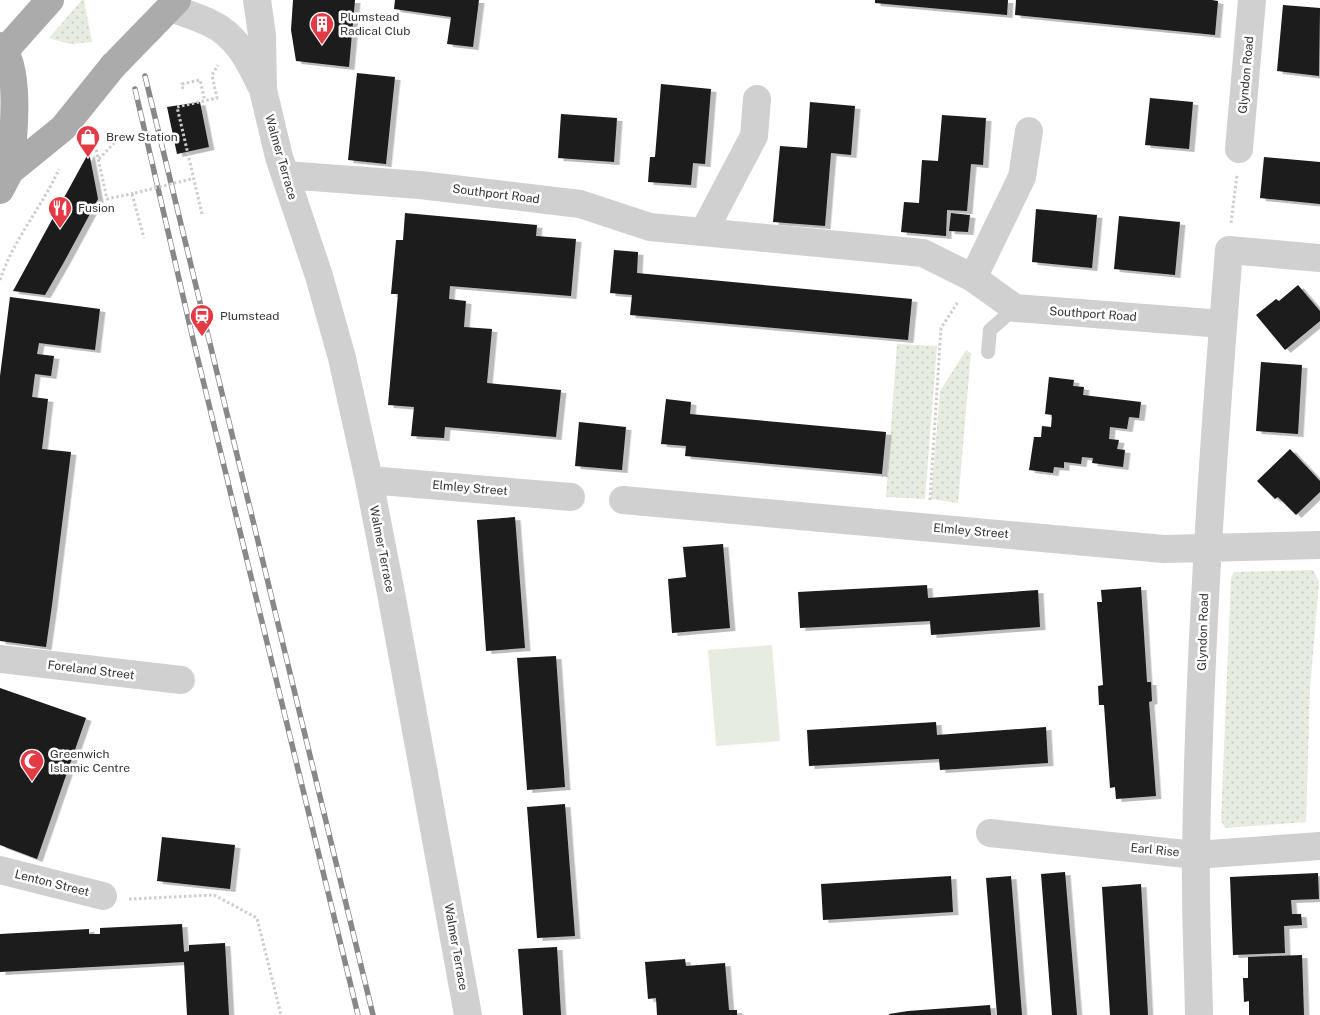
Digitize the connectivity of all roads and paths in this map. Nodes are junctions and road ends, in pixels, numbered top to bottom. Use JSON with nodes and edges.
{"nodes":[{"id":1,"x":50,"y":0,"type":"edge"},
{"id":2,"x":257,"y":0,"type":"edge"},
{"id":3,"x":1252,"y":0,"type":"edge"},
{"id":4,"x":169,"y":9,"type":"edge"},
{"id":5,"x":2,"y":51,"type":"edge"},
{"id":6,"x":212,"y":75,"type":"dead end"},
{"id":7,"x":183,"y":89,"type":"dead end"},
{"id":8,"x":263,"y":90,"type":"junction"},
{"id":9,"x":757,"y":99,"type":"dead end"},
{"id":10,"x":205,"y":100,"type":"junction"},
{"id":11,"x":63,"y":128,"type":"junction"},
{"id":12,"x":91,"y":130,"type":"dead end"},
{"id":13,"x":1029,"y":131,"type":"dead end"},
{"id":14,"x":114,"y":143,"type":"dead end"},
{"id":15,"x":1239,"y":149,"type":"joint"},
{"id":16,"x":98,"y":159,"type":"junction"},
{"id":17,"x":285,"y":175,"type":"junction"},
{"id":18,"x":192,"y":179,"type":"junction"},
{"id":19,"x":5,"y":180,"type":"edge"},
{"id":20,"x":134,"y":193,"type":"junction"},
{"id":21,"x":202,"y":214,"type":"dead end"},
{"id":22,"x":704,"y":231,"type":"junction"},
{"id":23,"x":144,"y":238,"type":"dead end"},
{"id":24,"x":1228,"y":250,"type":"junction"},
{"id":25,"x":1320,"y":258,"type":"edge"},
{"id":26,"x":973,"y":278,"type":"junction"},
{"id":27,"x":0,"y":280,"type":"edge"},
{"id":28,"x":1015,"y":308,"type":"junction"},
{"id":29,"x":1223,"y":324,"type":"junction"},
{"id":30,"x":988,"y":352,"type":"dead end"},
{"id":31,"x":369,"y":480,"type":"junction"},
{"id":32,"x":572,"y":497,"type":"dead end"},
{"id":33,"x":623,"y":500,"type":"dead end"},
{"id":34,"x":928,"y":528,"type":"junction"},
{"id":35,"x":1320,"y":545,"type":"edge"},
{"id":36,"x":1207,"y":547,"type":"junction"},
{"id":37,"x":0,"y":659,"type":"edge"},
{"id":38,"x":181,"y":680,"type":"dead end"},
{"id":39,"x":990,"y":832,"type":"dead end"},
{"id":40,"x":1320,"y":846,"type":"edge"},
{"id":41,"x":1196,"y":855,"type":"junction"},
{"id":42,"x":0,"y":870,"type":"edge"},
{"id":43,"x":103,"y":896,"type":"joint"},
{"id":44,"x":281,"y":1015,"type":"edge"},
{"id":45,"x":468,"y":1015,"type":"edge"},
{"id":46,"x":1198,"y":1015,"type":"edge"}],
"edges":[{"from":1,"to":5,"type":"main road"},
{"from":2,"to":8,"type":"street","name":"Walmer Terrace"},
{"from":3,"to":15,"type":"street","name":"Glyndon Road"},
{"from":4,"to":8,"type":"street","name":"Walmer Terrace"},
{"from":4,"to":11,"type":"main road","bridge":true},
{"from":5,"to":19,"type":"main road"},
{"from":6,"to":10,"type":"path"},
{"from":7,"to":10,"type":"path"},
{"from":8,"to":17,"type":"street","name":"Walmer Terrace"},
{"from":9,"to":22,"type":"street"},
{"from":10,"to":18,"type":"path"},
{"from":11,"to":19,"type":"main road"},
{"from":11,"to":27,"type":"path"},
{"from":12,"to":16,"type":"path"},
{"from":13,"to":26,"type":"street"},
{"from":14,"to":16,"type":"path"},
{"from":15,"to":24,"type":"path"},
{"from":16,"to":20,"type":"path"},
{"from":17,"to":22,"type":"street","name":"Southport Road"},
{"from":17,"to":31,"type":"street","name":"Walmer Terrace"},
{"from":18,"to":20,"type":"path","bridge":true},
{"from":18,"to":21,"type":"path"},
{"from":20,"to":23,"type":"path"},
{"from":22,"to":26,"type":"street","name":"Southport Road"},
{"from":24,"to":25,"type":"street"},
{"from":24,"to":29,"type":"street","name":"Glyndon Road"},
{"from":26,"to":28,"type":"street","name":"Southport Road"},
{"from":26,"to":34,"type":"path"},
{"from":28,"to":29,"type":"street","name":"Southport Road"},
{"from":28,"to":30,"type":"lane"},
{"from":29,"to":36,"type":"street","name":"Glyndon Road"},
{"from":31,"to":32,"type":"street","name":"Elmley Street"},
{"from":31,"to":45,"type":"street","name":"Walmer Terrace"},
{"from":33,"to":34,"type":"street","name":"Elmley Street"},
{"from":34,"to":36,"type":"street","name":"Elmley Street"},
{"from":35,"to":36,"type":"street","name":"Elmley Street"},
{"from":36,"to":41,"type":"street","name":"Glyndon Road"},
{"from":37,"to":38,"type":"street","name":"Foreland Street"},
{"from":39,"to":41,"type":"street","name":"Earl Rise"},
{"from":40,"to":41,"type":"street","name":"Earl Rise"},
{"from":41,"to":46,"type":"street","name":"Glyndon Road"},
{"from":42,"to":43,"type":"street","name":"Lenton Street"},
{"from":43,"to":44,"type":"path"}]}
